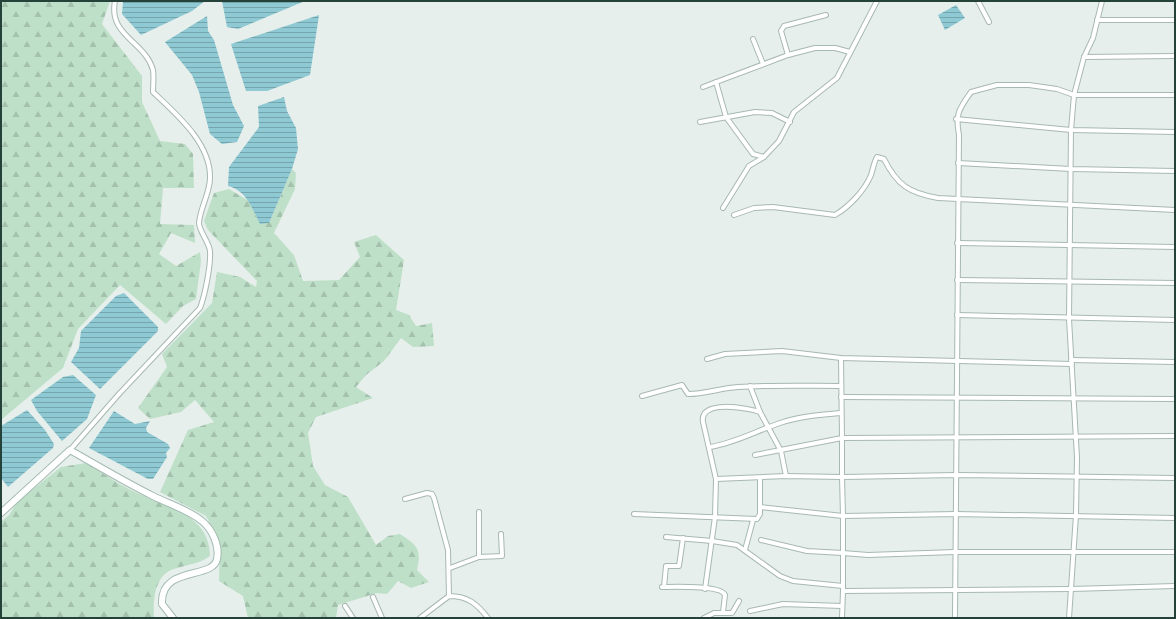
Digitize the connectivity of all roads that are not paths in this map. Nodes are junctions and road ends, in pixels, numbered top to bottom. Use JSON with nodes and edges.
{"nodes":[{"id":1,"x":115,"y":1,"type":"edge"},
{"id":2,"x":877,"y":1,"type":"edge"},
{"id":3,"x":978,"y":1,"type":"edge"},
{"id":4,"x":1102,"y":1,"type":"edge"},
{"id":5,"x":826,"y":15,"type":"dead end"},
{"id":6,"x":1098,"y":20,"type":"junction"},
{"id":7,"x":1175,"y":20,"type":"edge"},
{"id":8,"x":989,"y":22,"type":"dead end"},
{"id":9,"x":753,"y":39,"type":"dead end"},
{"id":10,"x":850,"y":52,"type":"junction"},
{"id":11,"x":788,"y":55,"type":"junction"},
{"id":12,"x":1175,"y":56,"type":"edge"},
{"id":13,"x":1084,"y":57,"type":"junction"},
{"id":14,"x":763,"y":64,"type":"junction"},
{"id":15,"x":716,"y":82,"type":"junction"},
{"id":16,"x":702,"y":87,"type":"dead end"},
{"id":17,"x":1074,"y":95,"type":"junction"},
{"id":18,"x":1175,"y":95,"type":"edge"},
{"id":19,"x":726,"y":117,"type":"junction"},
{"id":20,"x":956,"y":119,"type":"junction"},
{"id":21,"x":700,"y":122,"type":"dead end"},
{"id":22,"x":790,"y":122,"type":"junction"},
{"id":23,"x":1071,"y":130,"type":"junction"},
{"id":24,"x":1175,"y":132,"type":"edge"},
{"id":25,"x":764,"y":157,"type":"junction"},
{"id":26,"x":958,"y":163,"type":"junction"},
{"id":27,"x":1072,"y":169,"type":"junction"},
{"id":28,"x":1175,"y":171,"type":"edge"},
{"id":29,"x":958,"y":199,"type":"junction"},
{"id":30,"x":1070,"y":205,"type":"junction"},
{"id":31,"x":723,"y":208,"type":"dead end"},
{"id":32,"x":1175,"y":210,"type":"edge"},
{"id":33,"x":734,"y":215,"type":"dead end"},
{"id":34,"x":957,"y":243,"type":"junction"},
{"id":35,"x":1068,"y":246,"type":"junction"},
{"id":36,"x":1175,"y":247,"type":"edge"},
{"id":37,"x":957,"y":280,"type":"junction"},
{"id":38,"x":1070,"y":283,"type":"junction"},
{"id":39,"x":1175,"y":283,"type":"edge"},
{"id":40,"x":957,"y":315,"type":"junction"},
{"id":41,"x":1069,"y":319,"type":"junction"},
{"id":42,"x":1175,"y":320,"type":"edge"},
{"id":43,"x":841,"y":358,"type":"junction"},
{"id":44,"x":707,"y":359,"type":"dead end"},
{"id":45,"x":957,"y":361,"type":"junction"},
{"id":46,"x":1071,"y":362,"type":"junction"},
{"id":47,"x":1175,"y":362,"type":"edge"},
{"id":48,"x":750,"y":386,"type":"junction"},
{"id":49,"x":840,"y":386,"type":"junction"},
{"id":50,"x":642,"y":396,"type":"dead end"},
{"id":51,"x":841,"y":397,"type":"junction"},
{"id":52,"x":1073,"y":397,"type":"junction"},
{"id":53,"x":956,"y":398,"type":"junction"},
{"id":54,"x":1175,"y":399,"type":"edge"},
{"id":55,"x":760,"y":412,"type":"junction"},
{"id":56,"x":841,"y":413,"type":"junction"},
{"id":57,"x":769,"y":427,"type":"junction"},
{"id":58,"x":1077,"y":436,"type":"junction"},
{"id":59,"x":1175,"y":436,"type":"edge"},
{"id":60,"x":956,"y":437,"type":"junction"},
{"id":61,"x":842,"y":438,"type":"junction"},
{"id":62,"x":710,"y":447,"type":"junction"},
{"id":63,"x":70,"y":450,"type":"junction"},
{"id":64,"x":782,"y":451,"type":"junction"},
{"id":65,"x":755,"y":455,"type":"dead end"},
{"id":66,"x":786,"y":476,"type":"junction"},
{"id":67,"x":956,"y":476,"type":"junction"},
{"id":68,"x":842,"y":477,"type":"junction"},
{"id":69,"x":1076,"y":477,"type":"junction"},
{"id":70,"x":760,"y":478,"type":"junction"},
{"id":71,"x":1175,"y":478,"type":"edge"},
{"id":72,"x":716,"y":479,"type":"junction"},
{"id":73,"x":405,"y":500,"type":"dead end"},
{"id":74,"x":760,"y":507,"type":"junction"},
{"id":75,"x":479,"y":512,"type":"dead end"},
{"id":76,"x":1,"y":513,"type":"edge"},
{"id":77,"x":634,"y":514,"type":"dead end"},
{"id":78,"x":956,"y":514,"type":"junction"},
{"id":79,"x":1076,"y":515,"type":"junction"},
{"id":80,"x":843,"y":516,"type":"junction"},
{"id":81,"x":715,"y":517,"type":"junction"},
{"id":82,"x":1175,"y":518,"type":"edge"},
{"id":83,"x":753,"y":520,"type":"junction"},
{"id":84,"x":501,"y":534,"type":"dead end"},
{"id":85,"x":666,"y":537,"type":"dead end"},
{"id":86,"x":683,"y":538,"type":"junction"},
{"id":87,"x":761,"y":540,"type":"dead end"},
{"id":88,"x":712,"y":541,"type":"junction"},
{"id":89,"x":745,"y":550,"type":"junction"},
{"id":90,"x":1074,"y":551,"type":"junction"},
{"id":91,"x":956,"y":552,"type":"junction"},
{"id":92,"x":1175,"y":552,"type":"edge"},
{"id":93,"x":844,"y":553,"type":"junction"},
{"id":94,"x":479,"y":558,"type":"junction"},
{"id":95,"x":450,"y":568,"type":"junction"},
{"id":96,"x":1175,"y":586,"type":"edge"},
{"id":97,"x":843,"y":588,"type":"junction"},
{"id":98,"x":705,"y":589,"type":"junction"},
{"id":99,"x":955,"y":589,"type":"junction"},
{"id":100,"x":1071,"y":589,"type":"junction"},
{"id":101,"x":449,"y":596,"type":"junction"},
{"id":102,"x":373,"y":597,"type":"dead end"},
{"id":103,"x":739,"y":601,"type":"dead end"},
{"id":104,"x":345,"y":606,"type":"dead end"},
{"id":105,"x":842,"y":606,"type":"junction"},
{"id":106,"x":750,"y":611,"type":"dead end"},
{"id":107,"x":724,"y":612,"type":"junction"},
{"id":108,"x":173,"y":618,"type":"edge"},
{"id":109,"x":353,"y":618,"type":"edge"},
{"id":110,"x":382,"y":618,"type":"edge"},
{"id":111,"x":420,"y":618,"type":"edge"},
{"id":112,"x":488,"y":618,"type":"edge"},
{"id":113,"x":704,"y":618,"type":"edge"},
{"id":114,"x":842,"y":618,"type":"edge"},
{"id":115,"x":955,"y":618,"type":"edge"},
{"id":116,"x":1069,"y":618,"type":"edge"}],
"edges":[{"from":1,"to":63,"type":"street"},
{"from":2,"to":10,"type":"street"},
{"from":3,"to":8,"type":"street"},
{"from":4,"to":6,"type":"street"},
{"from":5,"to":11,"type":"street"},
{"from":6,"to":7,"type":"street"},
{"from":6,"to":13,"type":"street"},
{"from":9,"to":14,"type":"street"},
{"from":10,"to":11,"type":"street"},
{"from":10,"to":22,"type":"street"},
{"from":11,"to":14,"type":"street"},
{"from":12,"to":13,"type":"street"},
{"from":13,"to":17,"type":"street"},
{"from":14,"to":15,"type":"street"},
{"from":15,"to":16,"type":"street"},
{"from":15,"to":19,"type":"street"},
{"from":17,"to":18,"type":"street"},
{"from":17,"to":20,"type":"street"},
{"from":17,"to":23,"type":"street"},
{"from":19,"to":21,"type":"street"},
{"from":19,"to":22,"type":"street"},
{"from":19,"to":25,"type":"street"},
{"from":20,"to":23,"type":"street"},
{"from":20,"to":26,"type":"street"},
{"from":22,"to":25,"type":"street"},
{"from":23,"to":24,"type":"street"},
{"from":23,"to":27,"type":"street"},
{"from":25,"to":31,"type":"street"},
{"from":26,"to":27,"type":"street"},
{"from":26,"to":29,"type":"street"},
{"from":27,"to":28,"type":"street"},
{"from":27,"to":30,"type":"street"},
{"from":29,"to":30,"type":"street"},
{"from":29,"to":33,"type":"street"},
{"from":29,"to":34,"type":"street"},
{"from":30,"to":32,"type":"street"},
{"from":30,"to":35,"type":"street"},
{"from":34,"to":35,"type":"street"},
{"from":34,"to":37,"type":"street"},
{"from":35,"to":36,"type":"street"},
{"from":35,"to":38,"type":"street"},
{"from":37,"to":38,"type":"street"},
{"from":37,"to":40,"type":"street"},
{"from":38,"to":39,"type":"street"},
{"from":38,"to":41,"type":"street"},
{"from":40,"to":41,"type":"street"},
{"from":40,"to":45,"type":"street"},
{"from":41,"to":42,"type":"street"},
{"from":41,"to":46,"type":"street"},
{"from":43,"to":44,"type":"street"},
{"from":43,"to":45,"type":"street"},
{"from":43,"to":49,"type":"street"},
{"from":45,"to":46,"type":"street"},
{"from":45,"to":53,"type":"street"},
{"from":46,"to":47,"type":"street"},
{"from":46,"to":52,"type":"street"},
{"from":48,"to":49,"type":"street"},
{"from":48,"to":50,"type":"street"},
{"from":48,"to":55,"type":"street"},
{"from":49,"to":51,"type":"street"},
{"from":51,"to":53,"type":"street"},
{"from":51,"to":56,"type":"street"},
{"from":52,"to":53,"type":"street"},
{"from":52,"to":54,"type":"street"},
{"from":52,"to":58,"type":"street"},
{"from":53,"to":60,"type":"street"},
{"from":55,"to":57,"type":"street"},
{"from":55,"to":62,"type":"street"},
{"from":56,"to":57,"type":"street"},
{"from":56,"to":61,"type":"street"},
{"from":57,"to":62,"type":"street"},
{"from":57,"to":64,"type":"street"},
{"from":58,"to":59,"type":"street"},
{"from":58,"to":60,"type":"street"},
{"from":58,"to":69,"type":"street"},
{"from":60,"to":61,"type":"street"},
{"from":60,"to":67,"type":"street"},
{"from":61,"to":64,"type":"street"},
{"from":61,"to":68,"type":"street"},
{"from":62,"to":72,"type":"street"},
{"from":63,"to":76,"type":"main road"},
{"from":63,"to":108,"type":"main road"},
{"from":64,"to":65,"type":"street"},
{"from":64,"to":66,"type":"street"},
{"from":66,"to":68,"type":"street"},
{"from":66,"to":70,"type":"street"},
{"from":67,"to":68,"type":"street"},
{"from":67,"to":69,"type":"street"},
{"from":67,"to":78,"type":"street"},
{"from":68,"to":80,"type":"street"},
{"from":69,"to":71,"type":"street"},
{"from":69,"to":79,"type":"street"},
{"from":70,"to":72,"type":"street"},
{"from":70,"to":74,"type":"street"},
{"from":72,"to":81,"type":"street"},
{"from":73,"to":95,"type":"street"},
{"from":74,"to":80,"type":"street"},
{"from":74,"to":83,"type":"street"},
{"from":75,"to":94,"type":"street"},
{"from":77,"to":81,"type":"street"},
{"from":78,"to":79,"type":"street"},
{"from":78,"to":80,"type":"street"},
{"from":78,"to":91,"type":"street"},
{"from":79,"to":82,"type":"street"},
{"from":79,"to":90,"type":"street"},
{"from":80,"to":93,"type":"street"},
{"from":81,"to":83,"type":"street"},
{"from":81,"to":88,"type":"street"},
{"from":83,"to":89,"type":"street"},
{"from":84,"to":94,"type":"street"},
{"from":85,"to":86,"type":"street"},
{"from":86,"to":88,"type":"street"},
{"from":86,"to":98,"type":"street"},
{"from":87,"to":93,"type":"street"},
{"from":88,"to":89,"type":"street"},
{"from":88,"to":98,"type":"street"},
{"from":89,"to":97,"type":"street"},
{"from":90,"to":91,"type":"street"},
{"from":90,"to":92,"type":"street"},
{"from":90,"to":100,"type":"street"},
{"from":91,"to":93,"type":"street"},
{"from":91,"to":99,"type":"street"},
{"from":93,"to":97,"type":"street"},
{"from":94,"to":95,"type":"street"},
{"from":95,"to":101,"type":"street"},
{"from":96,"to":100,"type":"street"},
{"from":97,"to":99,"type":"street"},
{"from":97,"to":105,"type":"street"},
{"from":98,"to":107,"type":"street"},
{"from":99,"to":100,"type":"street"},
{"from":99,"to":115,"type":"street"},
{"from":100,"to":116,"type":"street"},
{"from":101,"to":111,"type":"street"},
{"from":101,"to":112,"type":"street"},
{"from":102,"to":110,"type":"street"},
{"from":103,"to":107,"type":"street"},
{"from":104,"to":109,"type":"street"},
{"from":105,"to":106,"type":"street"},
{"from":105,"to":114,"type":"street"},
{"from":107,"to":113,"type":"street"}]}
